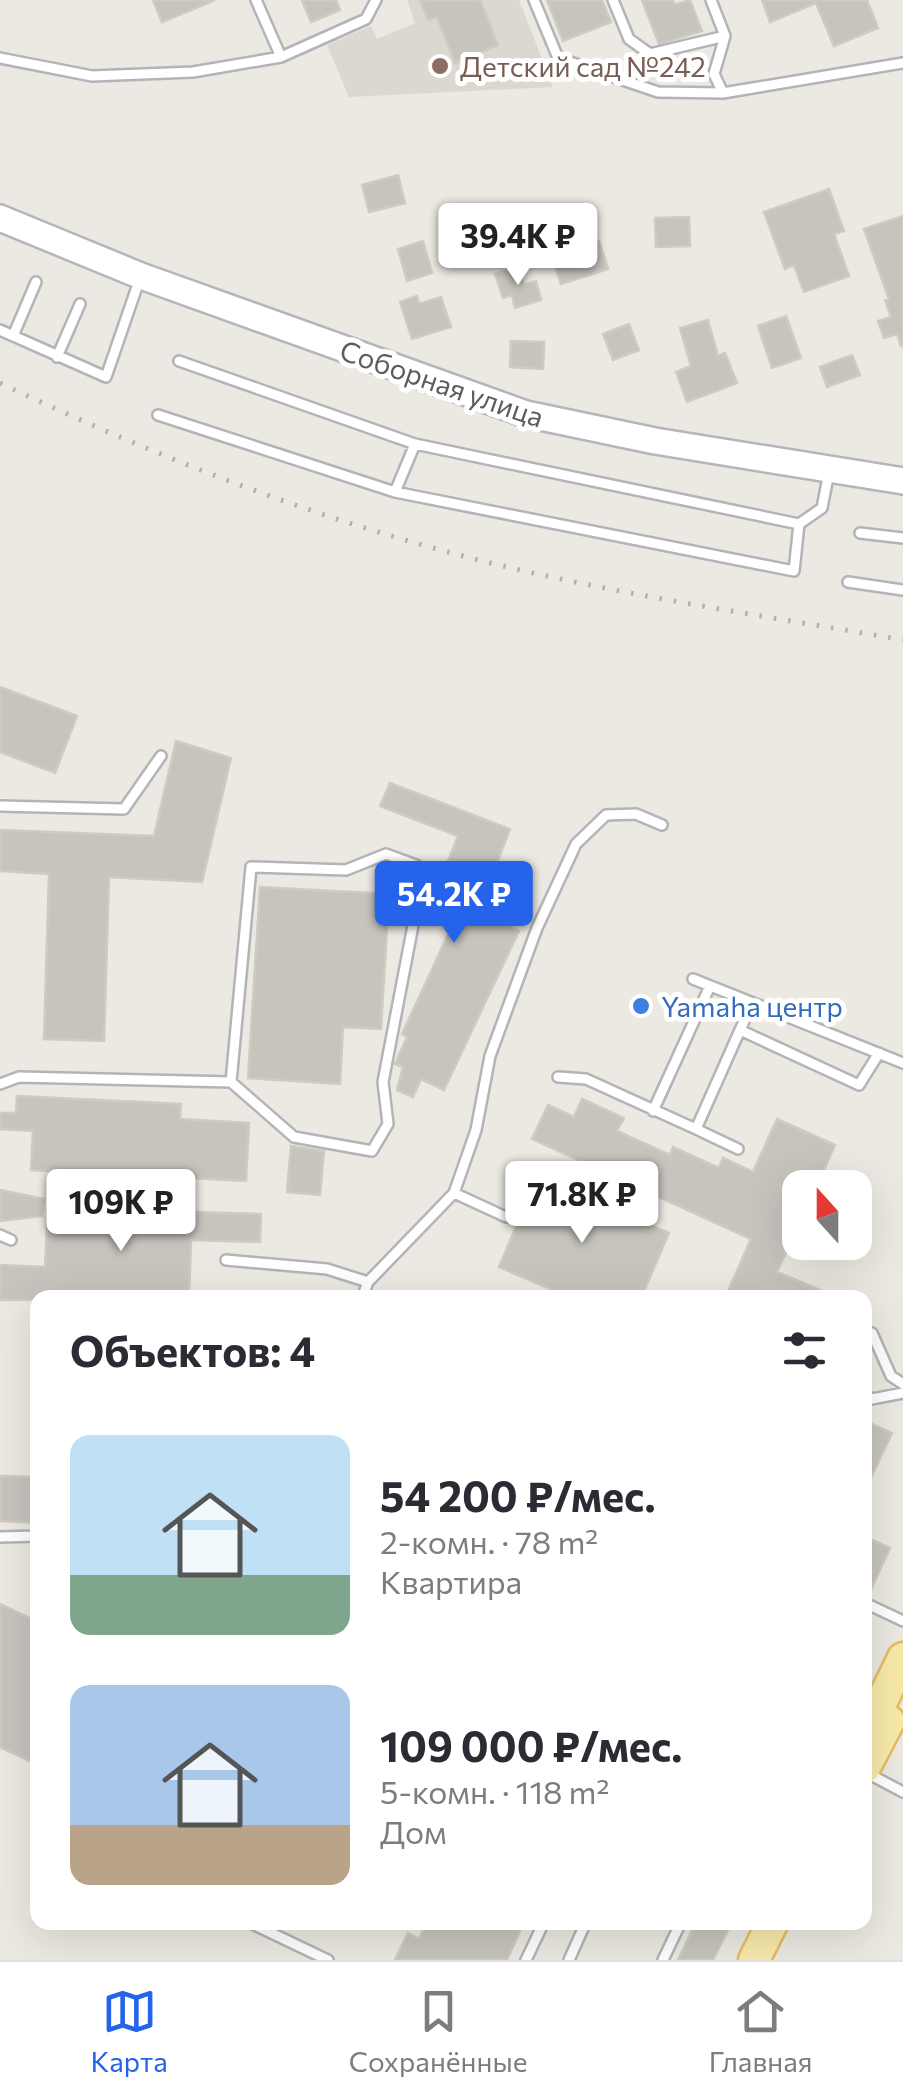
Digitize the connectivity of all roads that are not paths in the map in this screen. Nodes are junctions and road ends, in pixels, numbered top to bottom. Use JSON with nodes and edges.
{"nodes":[{"id":1,"x":256,"y":0,"type":"edge"},
{"id":2,"x":376,"y":0,"type":"edge"},
{"id":3,"x":534,"y":0,"type":"edge"},
{"id":4,"x":613,"y":0,"type":"edge"},
{"id":5,"x":711,"y":0,"type":"edge"},
{"id":6,"x":724,"y":36,"type":"junction"},
{"id":7,"x":280,"y":57,"type":"junction"},
{"id":8,"x":0,"y":58,"type":"edge"},
{"id":9,"x":903,"y":64,"type":"edge"},
{"id":10,"x":723,"y":93,"type":"junction"},
{"id":11,"x":0,"y":218,"type":"edge"},
{"id":12,"x":141,"y":276,"type":"junction"},
{"id":13,"x":36,"y":282,"type":"dead end"},
{"id":14,"x":80,"y":304,"type":"dead end"},
{"id":15,"x":0,"y":330,"type":"edge"},
{"id":16,"x":13,"y":336,"type":"junction"},
{"id":17,"x":57,"y":357,"type":"junction"},
{"id":18,"x":179,"y":361,"type":"dead end"},
{"id":19,"x":158,"y":415,"type":"dead end"},
{"id":20,"x":415,"y":444,"type":"junction"},
{"id":21,"x":829,"y":469,"type":"junction"},
{"id":22,"x":903,"y":480,"type":"edge"},
{"id":23,"x":395,"y":492,"type":"junction"},
{"id":24,"x":798,"y":524,"type":"junction"},
{"id":25,"x":860,"y":533,"type":"dead end"},
{"id":26,"x":903,"y":538,"type":"edge"},
{"id":27,"x":848,"y":582,"type":"dead end"},
{"id":28,"x":903,"y":590,"type":"edge"},
{"id":29,"x":161,"y":756,"type":"dead end"},
{"id":30,"x":0,"y":806,"type":"edge"},
{"id":31,"x":662,"y":825,"type":"dead end"},
{"id":32,"x":692,"y":979,"type":"dead end"},
{"id":33,"x":710,"y":986,"type":"junction"},
{"id":34,"x":752,"y":1003,"type":"junction"},
{"id":35,"x":740,"y":1030,"type":"junction"},
{"id":36,"x":879,"y":1054,"type":"junction"},
{"id":37,"x":903,"y":1063,"type":"edge"},
{"id":38,"x":558,"y":1078,"type":"dead end"},
{"id":39,"x":231,"y":1082,"type":"junction"},
{"id":40,"x":0,"y":1084,"type":"edge"},
{"id":41,"x":653,"y":1111,"type":"junction"},
{"id":42,"x":696,"y":1129,"type":"junction"},
{"id":43,"x":738,"y":1150,"type":"dead end"},
{"id":44,"x":454,"y":1193,"type":"junction"},
{"id":45,"x":506,"y":1216,"type":"dead end"},
{"id":46,"x":0,"y":1235,"type":"edge"},
{"id":47,"x":12,"y":1240,"type":"dead end"},
{"id":48,"x":226,"y":1260,"type":"dead end"},
{"id":49,"x":368,"y":1282,"type":"junction"},
{"id":50,"x":365,"y":1290,"type":"edge"},
{"id":51,"x":872,"y":1333,"type":"edge"},
{"id":52,"x":903,"y":1384,"type":"edge"},
{"id":53,"x":903,"y":1393,"type":"edge"},
{"id":54,"x":872,"y":1400,"type":"edge"},
{"id":55,"x":30,"y":1536,"type":"edge"},
{"id":56,"x":0,"y":1537,"type":"edge"},
{"id":57,"x":872,"y":1606,"type":"edge"},
{"id":58,"x":903,"y":1621,"type":"edge"},
{"id":59,"x":903,"y":1658,"type":"edge"},
{"id":60,"x":903,"y":1692,"type":"edge"},
{"id":61,"x":872,"y":1739,"type":"edge"},
{"id":62,"x":872,"y":1744,"type":"edge"},
{"id":63,"x":872,"y":1758,"type":"edge"},
{"id":64,"x":903,"y":1792,"type":"edge"},
{"id":65,"x":265,"y":1930,"type":"edge"},
{"id":66,"x":540,"y":1930,"type":"edge"},
{"id":67,"x":582,"y":1930,"type":"edge"},
{"id":68,"x":677,"y":1930,"type":"edge"},
{"id":69,"x":769,"y":1930,"type":"edge"},
{"id":70,"x":786,"y":1930,"type":"edge"},
{"id":71,"x":328,"y":1960,"type":"edge"},
{"id":72,"x":526,"y":1960,"type":"edge"},
{"id":73,"x":569,"y":1960,"type":"edge"},
{"id":74,"x":664,"y":1960,"type":"edge"},
{"id":75,"x":754,"y":1960,"type":"edge"},
{"id":76,"x":772,"y":1960,"type":"edge"}],
"edges":[{"from":1,"to":7,"type":"lane"},
{"from":2,"to":7,"type":"lane"},
{"from":3,"to":10,"type":"lane"},
{"from":4,"to":6,"type":"lane"},
{"from":5,"to":6,"type":"lane"},
{"from":6,"to":10,"type":"lane"},
{"from":7,"to":8,"type":"lane"},
{"from":9,"to":10,"type":"lane"},
{"from":11,"to":12,"type":"street","name":"Соборная улица"},
{"from":12,"to":17,"type":"lane"},
{"from":12,"to":21,"type":"street","name":"Соборная улица"},
{"from":13,"to":16,"type":"lane"},
{"from":14,"to":17,"type":"lane"},
{"from":15,"to":16,"type":"lane"},
{"from":16,"to":17,"type":"lane"},
{"from":18,"to":20,"type":"lane"},
{"from":19,"to":23,"type":"lane"},
{"from":20,"to":23,"type":"lane"},
{"from":20,"to":24,"type":"lane"},
{"from":21,"to":22,"type":"street","name":"Соборная улица"},
{"from":21,"to":24,"type":"lane"},
{"from":23,"to":24,"type":"lane"},
{"from":25,"to":26,"type":"lane"},
{"from":27,"to":28,"type":"lane"},
{"from":29,"to":30,"type":"lane"},
{"from":31,"to":44,"type":"lane"},
{"from":32,"to":33,"type":"lane"},
{"from":33,"to":34,"type":"lane"},
{"from":33,"to":41,"type":"lane"},
{"from":34,"to":35,"type":"lane"},
{"from":34,"to":36,"type":"lane"},
{"from":35,"to":36,"type":"lane"},
{"from":35,"to":42,"type":"lane"},
{"from":36,"to":37,"type":"lane"},
{"from":38,"to":41,"type":"lane"},
{"from":39,"to":39,"type":"lane"},
{"from":39,"to":40,"type":"lane"},
{"from":41,"to":42,"type":"lane"},
{"from":42,"to":43,"type":"lane"},
{"from":44,"to":45,"type":"lane"},
{"from":44,"to":49,"type":"lane"},
{"from":46,"to":47,"type":"lane"},
{"from":48,"to":49,"type":"lane"},
{"from":49,"to":50,"type":"lane"},
{"from":51,"to":52,"type":"lane"},
{"from":53,"to":54,"type":"lane"},
{"from":55,"to":56,"type":"lane"},
{"from":57,"to":58,"type":"lane"},
{"from":59,"to":61,"type":"main road"},
{"from":60,"to":62,"type":"main road"},
{"from":63,"to":64,"type":"lane"},
{"from":65,"to":71,"type":"lane"},
{"from":66,"to":72,"type":"lane"},
{"from":67,"to":73,"type":"lane"},
{"from":68,"to":74,"type":"lane"},
{"from":69,"to":75,"type":"main road"},
{"from":70,"to":76,"type":"main road"}]}
